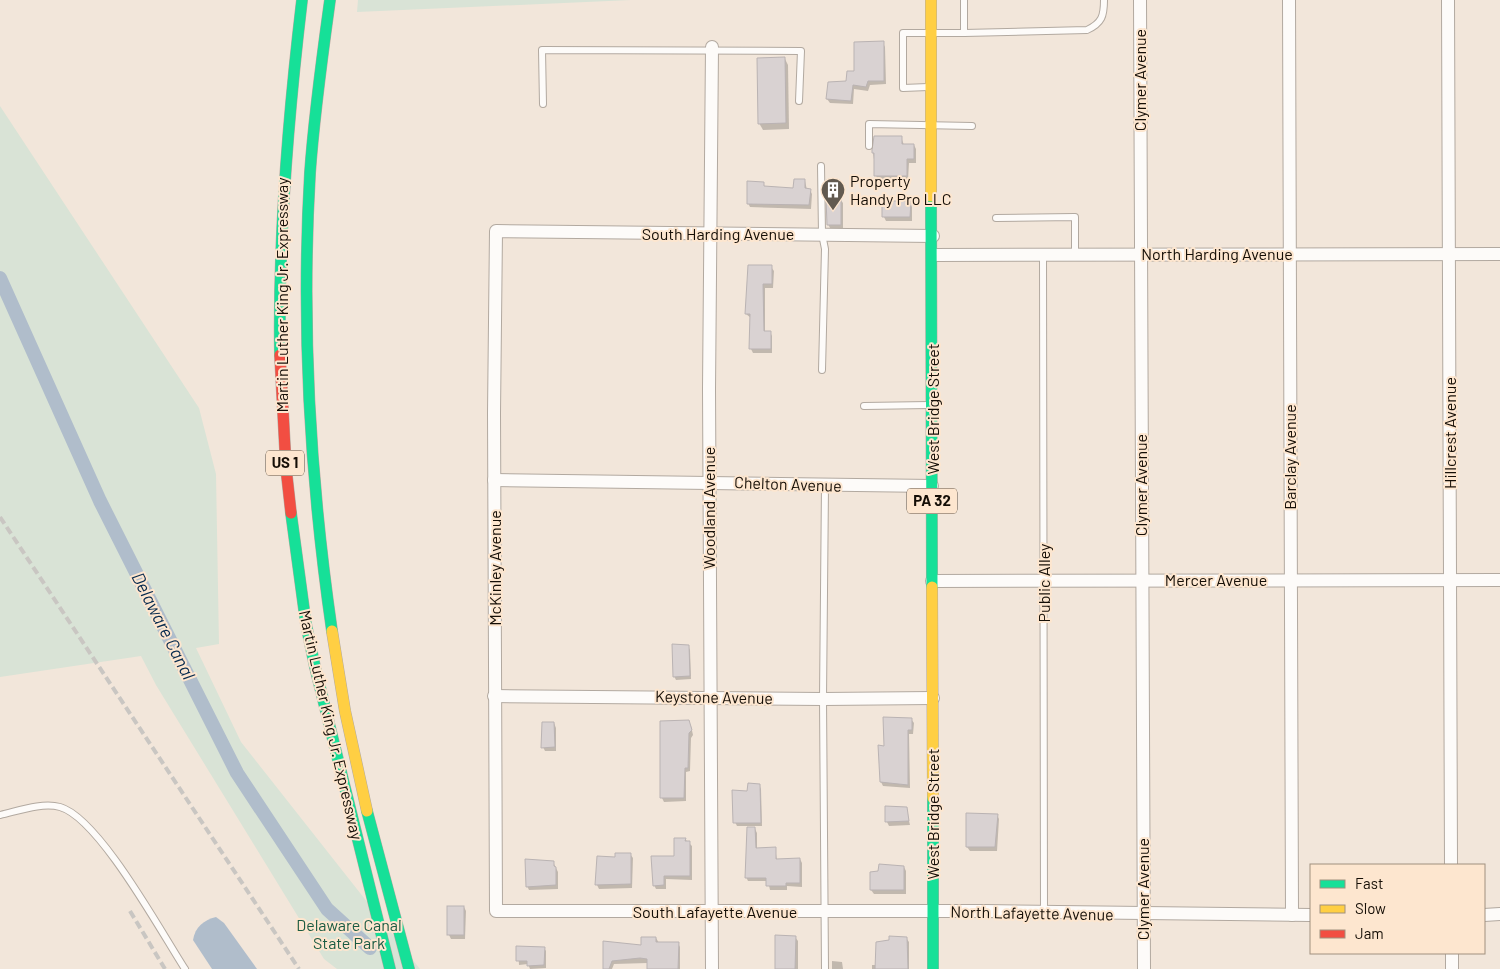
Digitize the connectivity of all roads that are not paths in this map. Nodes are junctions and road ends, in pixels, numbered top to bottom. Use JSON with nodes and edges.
{"nodes":[{"id":1,"x":302,"y":0,"type":"edge"},
{"id":2,"x":330,"y":0,"type":"edge"},
{"id":3,"x":931,"y":0,"type":"edge"},
{"id":4,"x":964,"y":0,"type":"edge"},
{"id":5,"x":1104,"y":0,"type":"edge"},
{"id":6,"x":1140,"y":0,"type":"edge"},
{"id":7,"x":1289,"y":0,"type":"edge"},
{"id":8,"x":1448,"y":0,"type":"edge"},
{"id":9,"x":932,"y":33,"type":"junction"},
{"id":10,"x":964,"y":33,"type":"junction"},
{"id":11,"x":711,"y":49,"type":"junction"},
{"id":12,"x":932,"y":87,"type":"junction"},
{"id":13,"x":799,"y":101,"type":"dead end"},
{"id":14,"x":543,"y":104,"type":"dead end"},
{"id":15,"x":932,"y":125,"type":"junction"},
{"id":16,"x":972,"y":126,"type":"dead end"},
{"id":17,"x":869,"y":146,"type":"dead end"},
{"id":18,"x":821,"y":166,"type":"dead end"},
{"id":19,"x":996,"y":218,"type":"dead end"},
{"id":20,"x":502,"y":231,"type":"joint"},
{"id":21,"x":710,"y":234,"type":"junction"},
{"id":22,"x":822,"y":234,"type":"junction"},
{"id":23,"x":933,"y":236,"type":"junction"},
{"id":24,"x":1141,"y":253,"type":"junction"},
{"id":25,"x":1043,"y":254,"type":"junction"},
{"id":26,"x":1075,"y":254,"type":"junction"},
{"id":27,"x":1290,"y":254,"type":"junction"},
{"id":28,"x":1449,"y":254,"type":"junction"},
{"id":29,"x":1500,"y":254,"type":"edge"},
{"id":30,"x":933,"y":255,"type":"junction"},
{"id":31,"x":822,"y":370,"type":"dead end"},
{"id":32,"x":933,"y":405,"type":"junction"},
{"id":33,"x":864,"y":406,"type":"dead end"},
{"id":34,"x":494,"y":480,"type":"junction"},
{"id":35,"x":709,"y":482,"type":"junction"},
{"id":36,"x":825,"y":486,"type":"junction"},
{"id":37,"x":932,"y":486,"type":"junction"},
{"id":38,"x":1290,"y":580,"type":"junction"},
{"id":39,"x":1451,"y":580,"type":"junction"},
{"id":40,"x":1500,"y":580,"type":"edge"},
{"id":41,"x":932,"y":581,"type":"junction"},
{"id":42,"x":1044,"y":581,"type":"junction"},
{"id":43,"x":1141,"y":581,"type":"junction"},
{"id":44,"x":494,"y":696,"type":"junction"},
{"id":45,"x":710,"y":697,"type":"junction"},
{"id":46,"x":933,"y":698,"type":"junction"},
{"id":47,"x":823,"y":699,"type":"junction"},
{"id":48,"x":0,"y":815,"type":"edge"},
{"id":49,"x":1451,"y":864,"type":"edge"},
{"id":50,"x":496,"y":911,"type":"joint"},
{"id":51,"x":711,"y":911,"type":"junction"},
{"id":52,"x":824,"y":912,"type":"junction"},
{"id":53,"x":933,"y":912,"type":"junction"},
{"id":54,"x":1044,"y":913,"type":"junction"},
{"id":55,"x":1144,"y":914,"type":"junction"},
{"id":56,"x":1292,"y":914,"type":"junction"},
{"id":57,"x":1500,"y":914,"type":"edge"},
{"id":58,"x":1310,"y":915,"type":"edge"},
{"id":59,"x":1485,"y":915,"type":"edge"},
{"id":60,"x":1452,"y":954,"type":"edge"},
{"id":61,"x":185,"y":969,"type":"edge"},
{"id":62,"x":390,"y":969,"type":"edge"},
{"id":63,"x":408,"y":969,"type":"edge"},
{"id":64,"x":712,"y":969,"type":"edge"},
{"id":65,"x":825,"y":969,"type":"edge"},
{"id":66,"x":932,"y":969,"type":"edge"},
{"id":67,"x":1144,"y":969,"type":"edge"},
{"id":68,"x":1452,"y":969,"type":"edge"}],
"edges":[{"from":1,"to":62,"type":"main road","name":"Martin Luther King Jr. Expressway","number":"US 1"},
{"from":2,"to":63,"type":"main road","name":"Martin Luther King Jr. Expressway","number":"US 1"},
{"from":3,"to":9,"type":"main road","name":"West Bridge Street","number":"PA 32"},
{"from":4,"to":10,"type":"lane"},
{"from":5,"to":10,"type":"lane"},
{"from":6,"to":24,"type":"street","name":"Clymer Avenue"},
{"from":7,"to":27,"type":"street","name":"Barclay Avenue"},
{"from":8,"to":28,"type":"street","name":"Hillcrest Avenue"},
{"from":9,"to":10,"type":"lane"},
{"from":9,"to":12,"type":"main road","name":"West Bridge Street","number":"PA 32"},
{"from":9,"to":12,"type":"lane"},
{"from":11,"to":13,"type":"lane"},
{"from":11,"to":14,"type":"lane"},
{"from":11,"to":21,"type":"street","name":"Woodland Avenue"},
{"from":12,"to":15,"type":"main road","name":"West Bridge Street","number":"PA 32"},
{"from":15,"to":16,"type":"lane"},
{"from":15,"to":17,"type":"lane"},
{"from":15,"to":23,"type":"main road","name":"West Bridge Street","number":"PA 32"},
{"from":18,"to":22,"type":"lane"},
{"from":19,"to":26,"type":"lane"},
{"from":20,"to":21,"type":"street","name":"South Harding Avenue"},
{"from":20,"to":34,"type":"street","name":"McKinley Avenue"},
{"from":21,"to":22,"type":"street","name":"South Harding Avenue"},
{"from":21,"to":35,"type":"street","name":"Woodland Avenue"},
{"from":22,"to":23,"type":"street","name":"South Harding Avenue"},
{"from":22,"to":31,"type":"lane"},
{"from":23,"to":30,"type":"main road","name":"West Bridge Street","number":"PA 32"},
{"from":24,"to":26,"type":"street","name":"North Harding Avenue"},
{"from":24,"to":27,"type":"street","name":"North Harding Avenue"},
{"from":24,"to":43,"type":"street","name":"Clymer Avenue"},
{"from":25,"to":26,"type":"street","name":"North Harding Avenue"},
{"from":25,"to":30,"type":"street","name":"North Harding Avenue"},
{"from":25,"to":42,"type":"lane","name":"Public Alley"},
{"from":27,"to":28,"type":"street","name":"North Harding Avenue"},
{"from":27,"to":38,"type":"street","name":"Barclay Avenue"},
{"from":28,"to":29,"type":"street","name":"North Harding Avenue"},
{"from":28,"to":39,"type":"street","name":"Hillcrest Avenue"},
{"from":30,"to":32,"type":"main road","name":"West Bridge Street","number":"PA 32"},
{"from":32,"to":33,"type":"lane"},
{"from":32,"to":37,"type":"main road","name":"West Bridge Street","number":"PA 32"},
{"from":34,"to":35,"type":"street","name":"Chelton Avenue"},
{"from":34,"to":44,"type":"street","name":"McKinley Avenue"},
{"from":35,"to":36,"type":"street","name":"Chelton Avenue"},
{"from":35,"to":45,"type":"street","name":"Woodland Avenue"},
{"from":36,"to":37,"type":"street","name":"Chelton Avenue"},
{"from":36,"to":47,"type":"lane"},
{"from":37,"to":41,"type":"main road","name":"West Bridge Street","number":"PA 32"},
{"from":38,"to":39,"type":"street","name":"Mercer Avenue"},
{"from":38,"to":43,"type":"street","name":"Mercer Avenue"},
{"from":38,"to":56,"type":"street","name":"Barclay Avenue"},
{"from":39,"to":40,"type":"street","name":"Mercer Avenue"},
{"from":39,"to":49,"type":"street","name":"Hillcrest Avenue"},
{"from":41,"to":42,"type":"street","name":"Mercer Avenue"},
{"from":41,"to":46,"type":"main road","name":"West Bridge Street","number":"PA 32"},
{"from":42,"to":43,"type":"street","name":"Mercer Avenue"},
{"from":42,"to":54,"type":"lane","name":"Public Alley"},
{"from":43,"to":55,"type":"street","name":"Clymer Avenue"},
{"from":44,"to":45,"type":"street","name":"Keystone Avenue"},
{"from":44,"to":50,"type":"street","name":"McKinley Avenue"},
{"from":45,"to":47,"type":"street","name":"Keystone Avenue"},
{"from":45,"to":51,"type":"street","name":"Woodland Avenue"},
{"from":46,"to":47,"type":"street","name":"Keystone Avenue"},
{"from":46,"to":53,"type":"main road","name":"West Bridge Street","number":"PA 32"},
{"from":47,"to":52,"type":"lane"},
{"from":48,"to":61,"type":"lane"},
{"from":50,"to":51,"type":"street","name":"South Lafayette Avenue"},
{"from":51,"to":52,"type":"street","name":"South Lafayette Avenue"},
{"from":51,"to":64,"type":"street","name":"Woodland Avenue"},
{"from":52,"to":53,"type":"street","name":"South Lafayette Avenue"},
{"from":52,"to":65,"type":"lane"},
{"from":53,"to":54,"type":"street","name":"North Lafayette Avenue"},
{"from":53,"to":66,"type":"main road","name":"West Bridge Street","number":"PA 32"},
{"from":54,"to":55,"type":"street","name":"North Lafayette Avenue"},
{"from":55,"to":56,"type":"street","name":"North Lafayette Avenue"},
{"from":55,"to":67,"type":"street","name":"Clymer Avenue"},
{"from":56,"to":58,"type":"street","name":"North Lafayette Avenue"},
{"from":57,"to":59,"type":"street"},
{"from":60,"to":68,"type":"street"}]}
